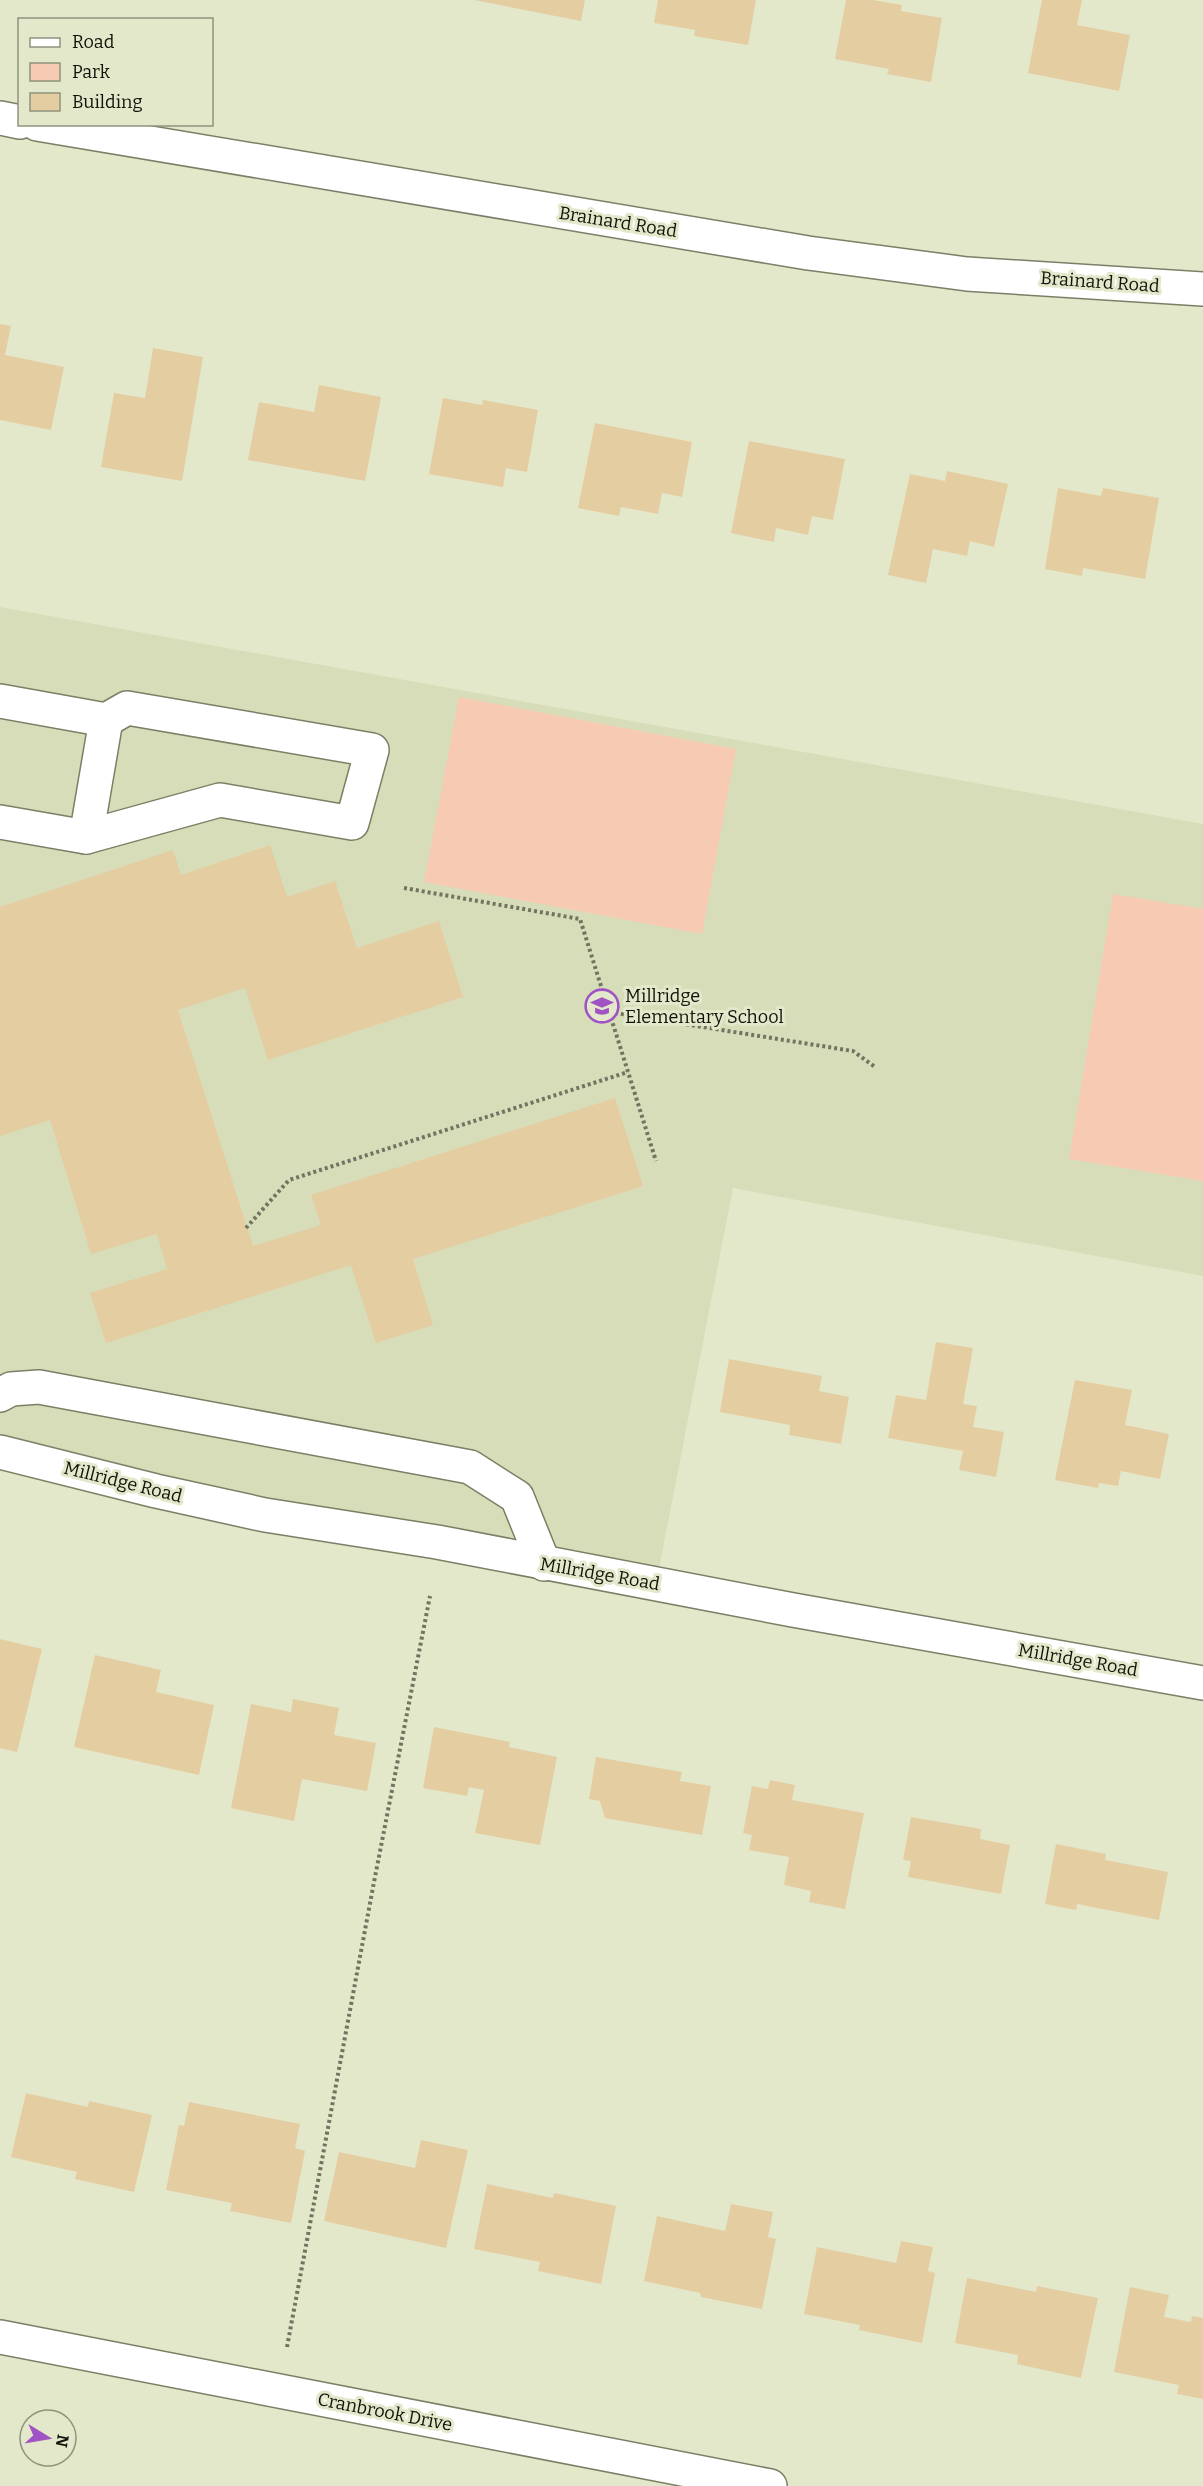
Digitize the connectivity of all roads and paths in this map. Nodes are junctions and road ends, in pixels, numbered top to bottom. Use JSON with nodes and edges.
{"nodes":[{"id":1,"x":0,"y":118,"type":"edge"},
{"id":2,"x":18,"y":122,"type":"edge"},
{"id":3,"x":49,"y":126,"type":"edge"},
{"id":4,"x":1203,"y":289,"type":"edge"},
{"id":5,"x":0,"y":701,"type":"edge"},
{"id":6,"x":106,"y":720,"type":"junction"},
{"id":7,"x":0,"y":822,"type":"edge"},
{"id":8,"x":86,"y":837,"type":"junction"},
{"id":9,"x":404,"y":888,"type":"dead end"},
{"id":10,"x":609,"y":1012,"type":"junction"},
{"id":11,"x":875,"y":1067,"type":"dead end"},
{"id":12,"x":628,"y":1072,"type":"junction"},
{"id":13,"x":656,"y":1161,"type":"dead end"},
{"id":14,"x":246,"y":1228,"type":"dead end"},
{"id":15,"x":0,"y":1395,"type":"edge"},
{"id":16,"x":0,"y":1452,"type":"edge"},
{"id":17,"x":544,"y":1564,"type":"junction"},
{"id":18,"x":430,"y":1596,"type":"dead end"},
{"id":19,"x":1203,"y":1683,"type":"edge"},
{"id":20,"x":0,"y":2337,"type":"edge"},
{"id":21,"x":287,"y":2347,"type":"dead end"},
{"id":22,"x":770,"y":2486,"type":"edge"}],
"edges":[{"from":1,"to":2,"type":"street"},
{"from":3,"to":4,"type":"street","name":"Brainard Road"},
{"from":5,"to":6,"type":"street"},
{"from":6,"to":8,"type":"street"},
{"from":6,"to":8,"type":"street"},
{"from":7,"to":8,"type":"street"},
{"from":9,"to":10,"type":"path"},
{"from":10,"to":11,"type":"path"},
{"from":10,"to":12,"type":"path"},
{"from":12,"to":13,"type":"path"},
{"from":12,"to":14,"type":"path"},
{"from":15,"to":17,"type":"street"},
{"from":16,"to":17,"type":"street","name":"Millridge Road"},
{"from":17,"to":19,"type":"street","name":"Millridge Road"},
{"from":18,"to":21,"type":"path"},
{"from":20,"to":22,"type":"street","name":"Cranbrook Drive"}]}
